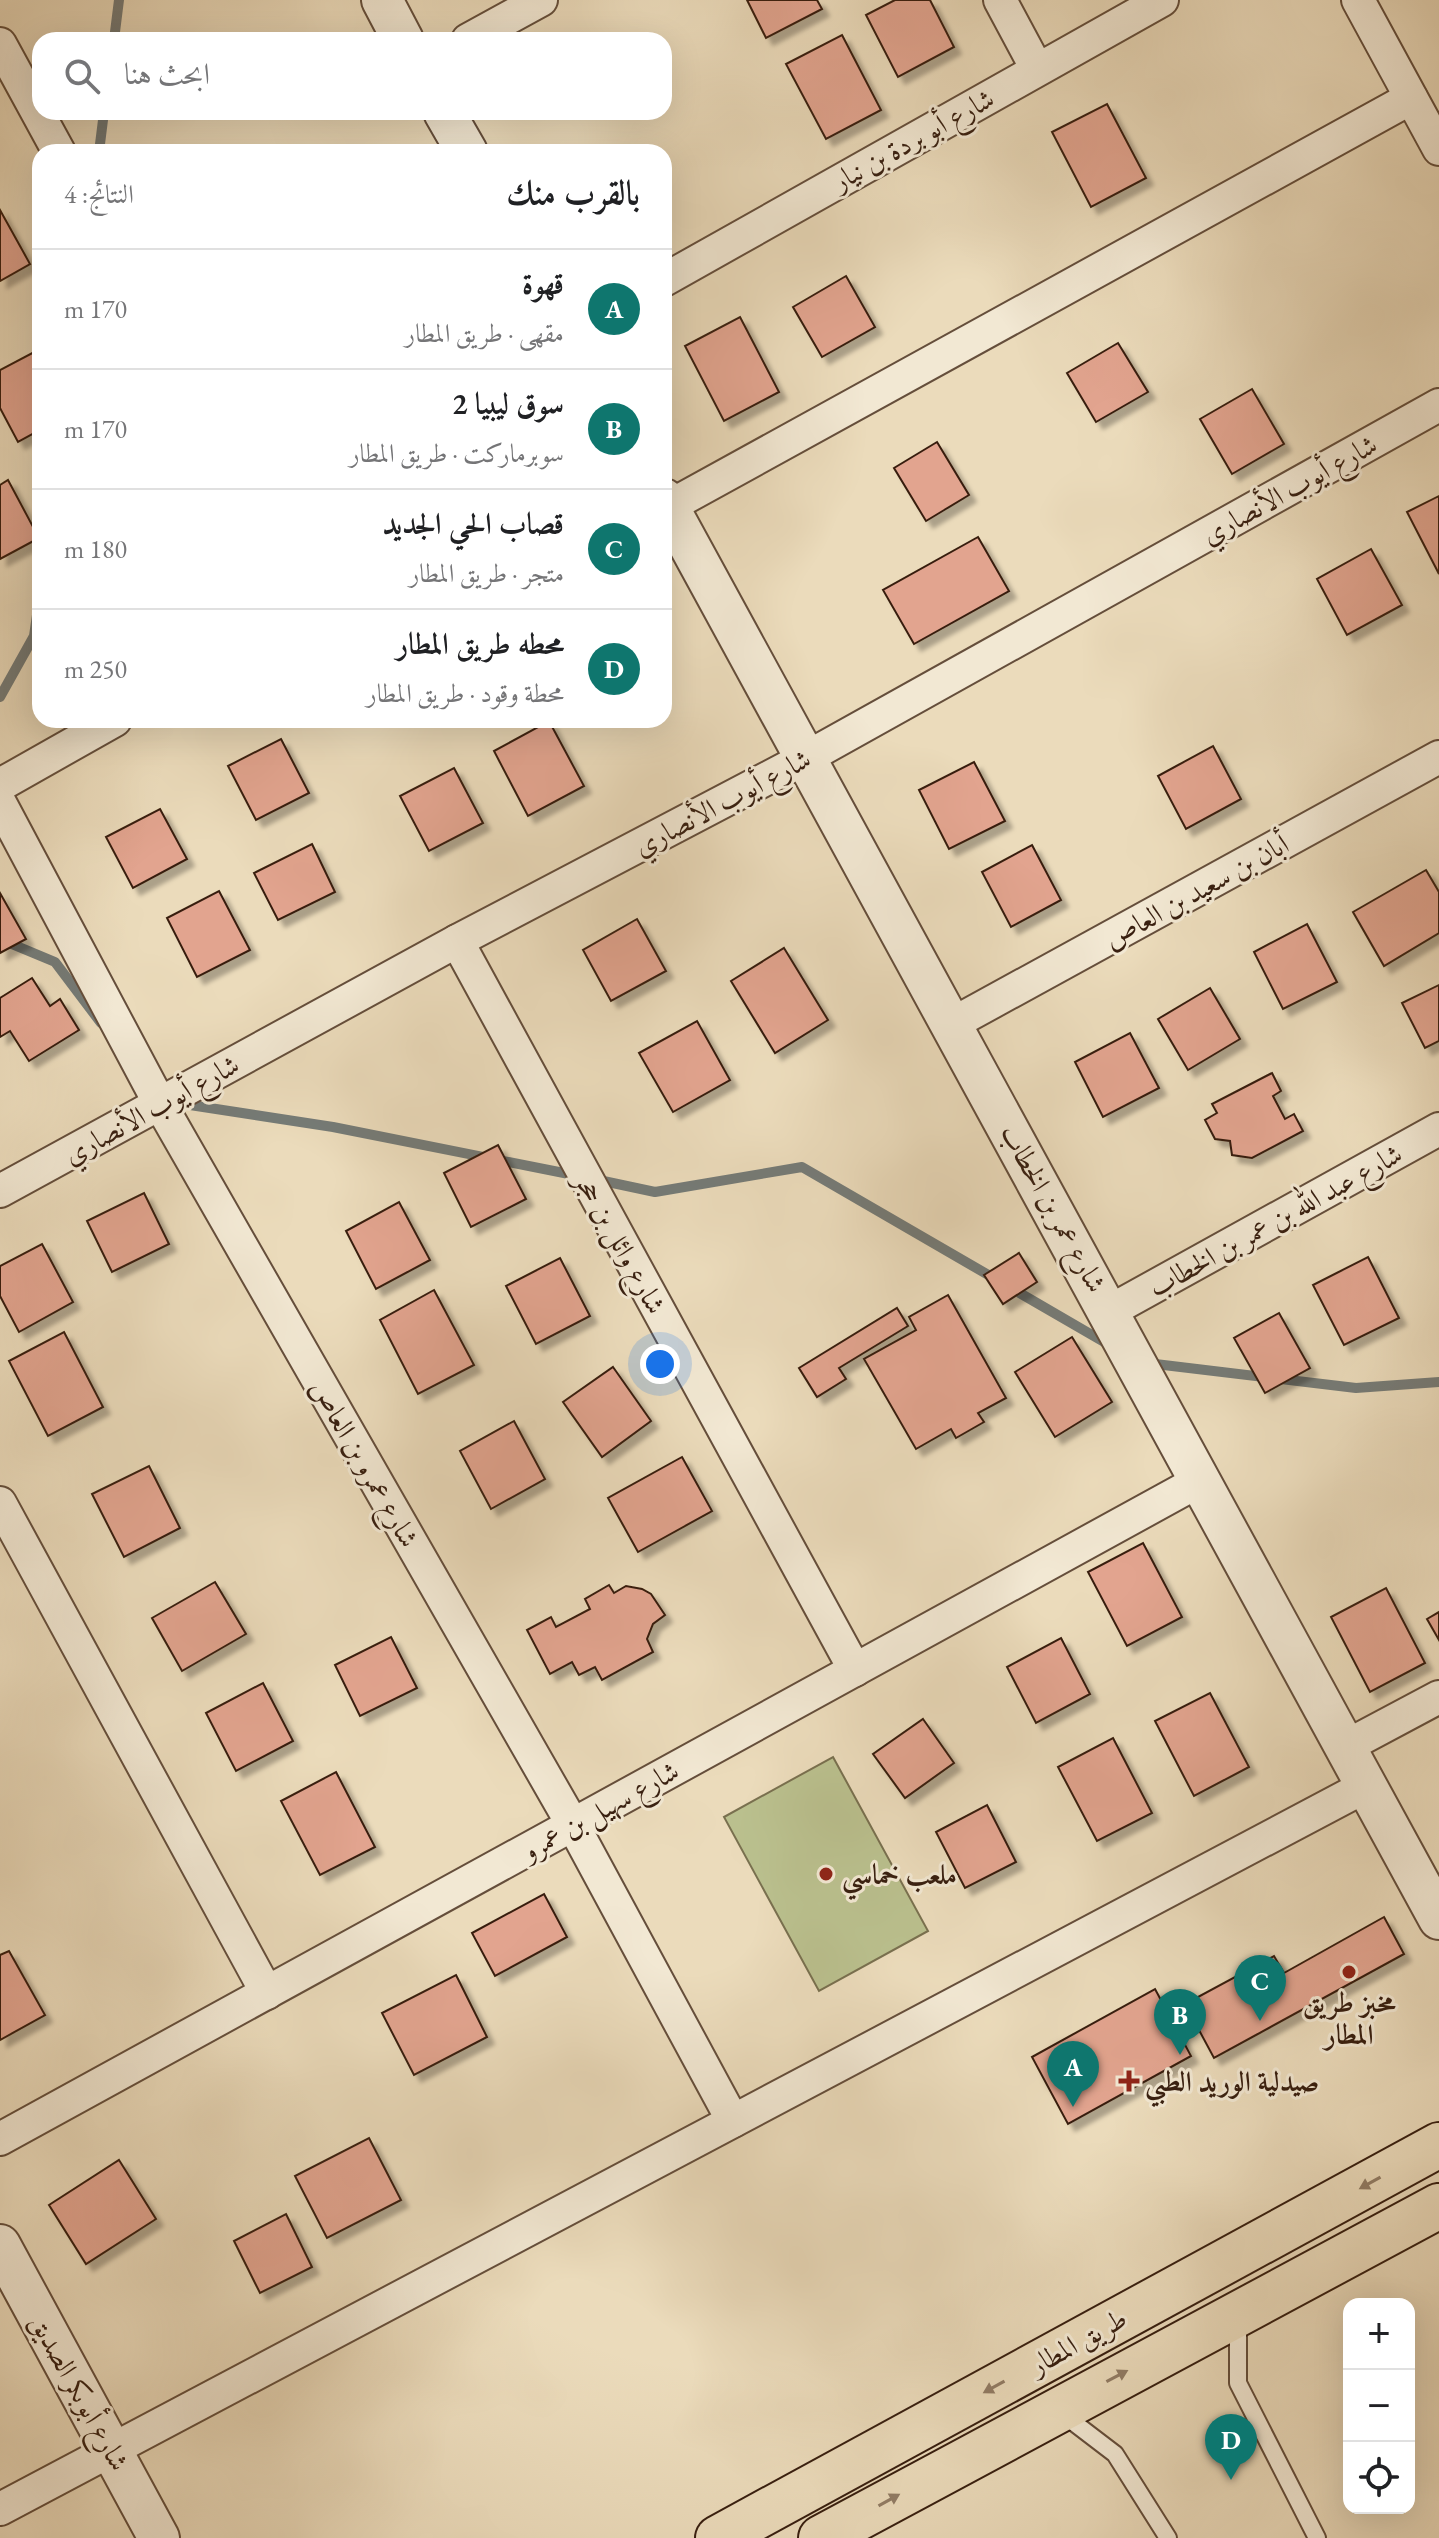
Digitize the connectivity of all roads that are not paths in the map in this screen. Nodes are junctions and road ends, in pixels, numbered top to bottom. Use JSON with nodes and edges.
{"nodes":[{"id":1,"x":382,"y":0,"type":"edge"},
{"id":2,"x":541,"y":0,"type":"edge"},
{"id":3,"x":1000,"y":0,"type":"edge"},
{"id":4,"x":1162,"y":0,"type":"edge"},
{"id":5,"x":1358,"y":0,"type":"edge"},
{"id":6,"x":399,"y":32,"type":"edge"},
{"id":7,"x":483,"y":32,"type":"edge"},
{"id":8,"x":0,"y":44,"type":"edge"},
{"id":9,"x":1037,"y":69,"type":"junction"},
{"id":10,"x":1411,"y":98,"type":"junction"},
{"id":11,"x":32,"y":103,"type":"edge"},
{"id":12,"x":42,"y":120,"type":"edge"},
{"id":13,"x":449,"y":120,"type":"edge"},
{"id":14,"x":55,"y":144,"type":"edge"},
{"id":15,"x":462,"y":144,"type":"edge"},
{"id":16,"x":1439,"y":149,"type":"edge"},
{"id":17,"x":672,"y":275,"type":"edge"},
{"id":18,"x":1439,"y":405,"type":"edge"},
{"id":19,"x":672,"y":500,"type":"edge"},
{"id":20,"x":672,"y":514,"type":"edge"},
{"id":21,"x":101,"y":728,"type":"edge"},
{"id":22,"x":1439,"y":757,"type":"edge"},
{"id":23,"x":804,"y":759,"type":"junction"},
{"id":24,"x":0,"y":785,"type":"edge"},
{"id":25,"x":0,"y":803,"type":"edge"},
{"id":26,"x":457,"y":941,"type":"junction"},
{"id":27,"x":952,"y":1024,"type":"junction"},
{"id":28,"x":160,"y":1104,"type":"junction"},
{"id":29,"x":1439,"y":1129,"type":"edge"},
{"id":30,"x":0,"y":1191,"type":"edge"},
{"id":31,"x":1110,"y":1311,"type":"junction"},
{"id":32,"x":1199,"y":1481,"type":"junction"},
{"id":33,"x":0,"y":1503,"type":"edge"},
{"id":34,"x":855,"y":1670,"type":"junction"},
{"id":35,"x":1439,"y":1697,"type":"edge"},
{"id":36,"x":1345,"y":1747,"type":"junction"},
{"id":37,"x":1366,"y":1786,"type":"junction"},
{"id":38,"x":573,"y":1825,"type":"junction"},
{"id":39,"x":1439,"y":1919,"type":"edge"},
{"id":40,"x":267,"y":1993,"type":"junction"},
{"id":41,"x":733,"y":2121,"type":"junction"},
{"id":42,"x":0,"y":2139,"type":"edge"},
{"id":43,"x":1439,"y":2145,"type":"edge"},
{"id":44,"x":1439,"y":2206,"type":"edge"},
{"id":45,"x":0,"y":2245,"type":"edge"},
{"id":46,"x":1238,"y":2310,"type":"junction"},
{"id":47,"x":1056,"y":2409,"type":"junction"},
{"id":48,"x":112,"y":2450,"type":"junction"},
{"id":49,"x":0,"y":2509,"type":"edge"},
{"id":50,"x":841,"y":2533,"type":"edge"},
{"id":51,"x":159,"y":2538,"type":"edge"},
{"id":52,"x":718,"y":2538,"type":"edge"},
{"id":53,"x":1168,"y":2538,"type":"edge"},
{"id":54,"x":1317,"y":2538,"type":"edge"}],
"edges":[{"from":1,"to":6,"type":"street"},
{"from":2,"to":7,"type":"street"},
{"from":3,"to":9,"type":"street"},
{"from":4,"to":9,"type":"street","name":"شارع أبو بردة بن نيار"},
{"from":5,"to":10,"type":"street"},
{"from":8,"to":11,"type":"street"},
{"from":9,"to":17,"type":"street","name":"شارع أبو بردة بن نيار"},
{"from":10,"to":16,"type":"street"},
{"from":10,"to":19,"type":"street"},
{"from":12,"to":14,"type":"street"},
{"from":13,"to":15,"type":"street"},
{"from":18,"to":23,"type":"street","name":"شارع أيوب الأنصاري"},
{"from":20,"to":23,"type":"street","name":"شارع عمر بن الخطاب"},
{"from":21,"to":24,"type":"street"},
{"from":22,"to":27,"type":"street","name":"أبان بن سعيد بن العاص"},
{"from":23,"to":26,"type":"street","name":"شارع أيوب الأنصاري"},
{"from":23,"to":27,"type":"street","name":"شارع عمر بن الخطاب"},
{"from":25,"to":28,"type":"street","name":"شارع عمرو بن العاص"},
{"from":26,"to":28,"type":"street","name":"شارع أيوب الأنصاري"},
{"from":26,"to":34,"type":"street","name":"شارع وائل بن حجر"},
{"from":27,"to":31,"type":"street","name":"شارع عمر بن الخطاب"},
{"from":28,"to":30,"type":"street","name":"شارع أيوب الأنصاري"},
{"from":28,"to":38,"type":"street","name":"شارع عمرو بن العاص"},
{"from":29,"to":31,"type":"street","name":"شارع عبد الله بن عمر بن الخطاب"},
{"from":31,"to":32,"type":"street","name":"شارع عمر بن الخطاب"},
{"from":32,"to":34,"type":"street","name":"شارع سهيل بن عمرو"},
{"from":32,"to":36,"type":"street","name":"شارع عمر بن الخطاب"},
{"from":33,"to":40,"type":"street"},
{"from":34,"to":38,"type":"street","name":"شارع سهيل بن عمرو"},
{"from":35,"to":36,"type":"street"},
{"from":36,"to":37,"type":"street","name":"شارع عمر بن الخطاب"},
{"from":37,"to":39,"type":"street","name":"شارع عمر بن الخطاب"},
{"from":37,"to":41,"type":"street"},
{"from":38,"to":40,"type":"street","name":"شارع سهيل بن عمرو"},
{"from":38,"to":41,"type":"street","name":"شارع عمرو بن العاص"},
{"from":40,"to":42,"type":"street","name":"شارع سهيل بن عمرو"},
{"from":41,"to":48,"type":"street"},
{"from":43,"to":52,"type":"highway","name":"طريق المطار","one_way":true},
{"from":44,"to":46,"type":"highway","name":"طريق المطار"},
{"from":45,"to":48,"type":"street","name":"شارع أبوبكر الصديق"},
{"from":47,"to":46,"type":"highway","name":"طريق المطار","one_way":true},
{"from":46,"to":54,"type":"lane"},
{"from":50,"to":47,"type":"highway","name":"طريق المطار","one_way":true},
{"from":47,"to":53,"type":"lane"},
{"from":48,"to":49,"type":"street"},
{"from":48,"to":51,"type":"street","name":"شارع أبوبكر الصديق"}]}
